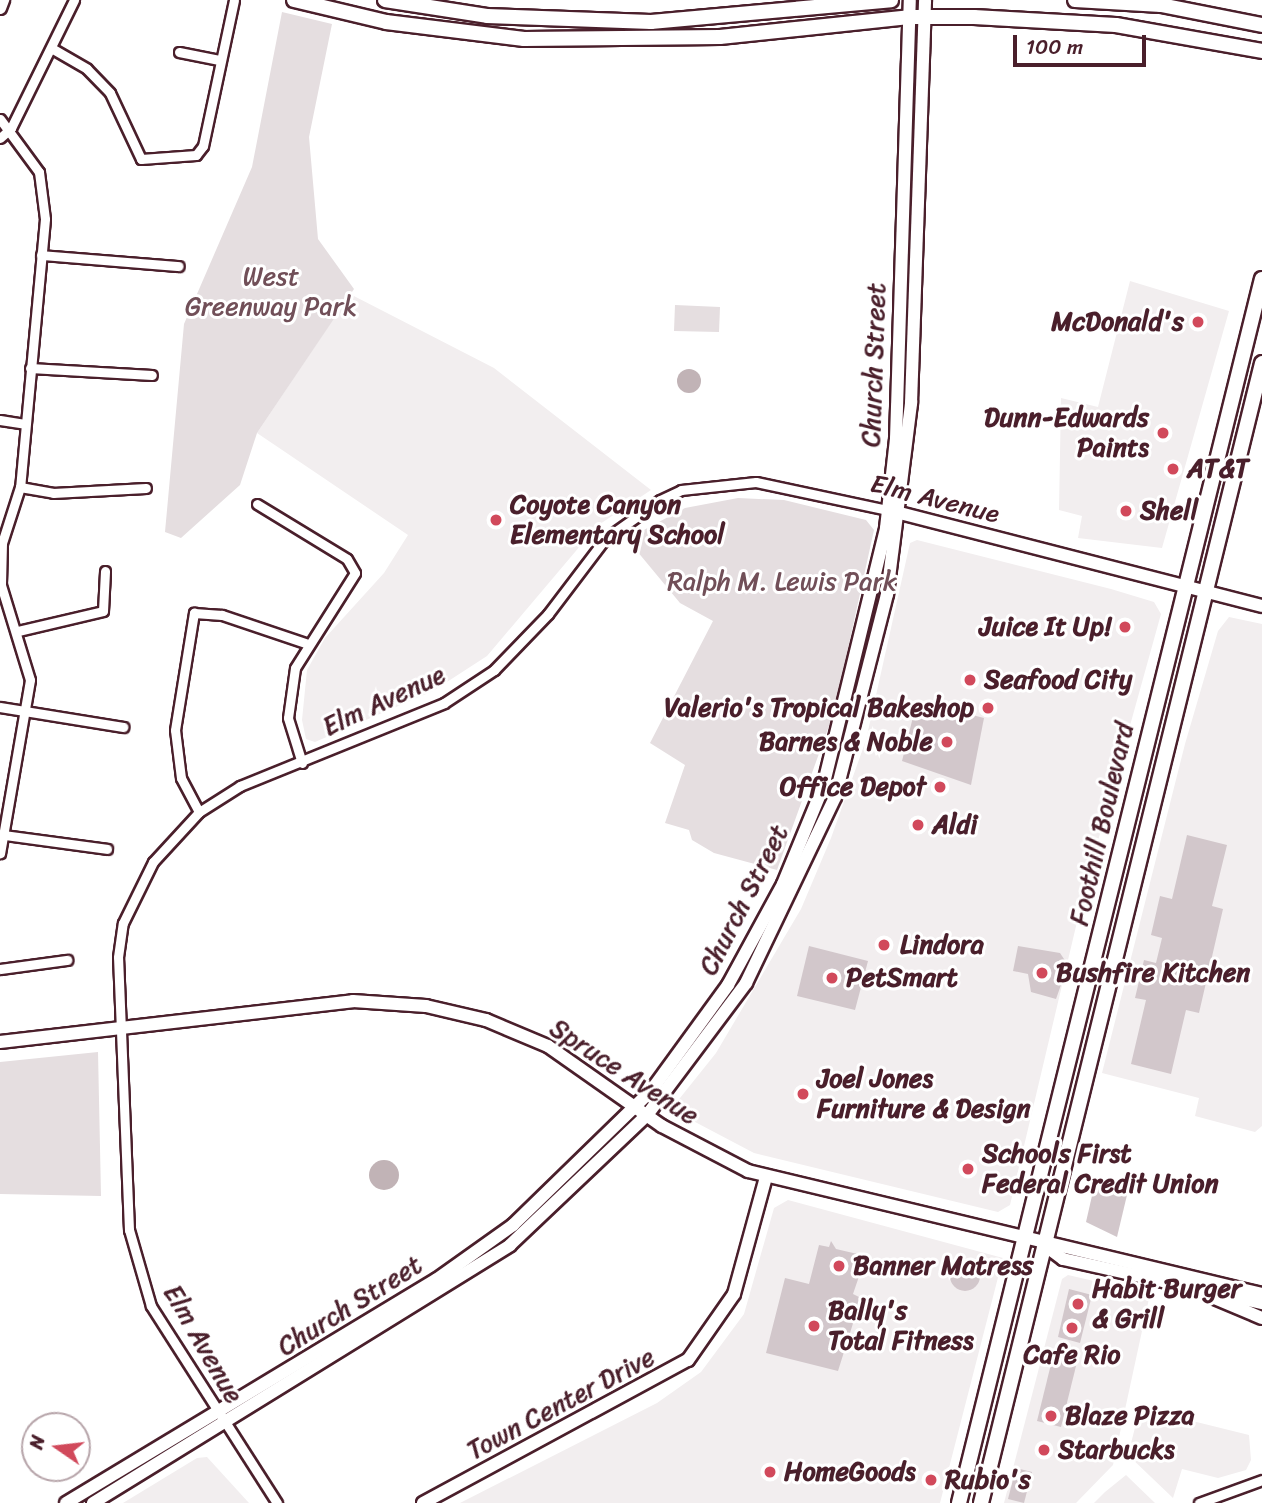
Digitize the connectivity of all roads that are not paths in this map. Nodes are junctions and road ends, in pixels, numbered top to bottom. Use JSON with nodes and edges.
{"nodes":[{"id":1,"x":3,"y":0,"type":"edge"},
{"id":2,"x":74,"y":0,"type":"edge"},
{"id":3,"x":234,"y":0,"type":"edge"},
{"id":4,"x":294,"y":0,"type":"edge"},
{"id":5,"x":385,"y":0,"type":"edge"},
{"id":6,"x":891,"y":0,"type":"edge"},
{"id":7,"x":910,"y":0,"type":"edge"},
{"id":8,"x":925,"y":0,"type":"edge"},
{"id":9,"x":1075,"y":0,"type":"edge"},
{"id":10,"x":0,"y":8,"type":"edge"},
{"id":11,"x":926,"y":16,"type":"junction"},
{"id":12,"x":909,"y":17,"type":"junction"},
{"id":13,"x":1262,"y":25,"type":"edge"},
{"id":14,"x":53,"y":49,"type":"junction"},
{"id":15,"x":1262,"y":51,"type":"edge"},
{"id":16,"x":179,"y":52,"type":"dead end"},
{"id":17,"x":219,"y":60,"type":"junction"},
{"id":18,"x":0,"y":119,"type":"edge"},
{"id":19,"x":11,"y":128,"type":"junction"},
{"id":20,"x":0,"y":138,"type":"edge"},
{"id":21,"x":41,"y":255,"type":"junction"},
{"id":22,"x":179,"y":266,"type":"dead end"},
{"id":23,"x":1262,"y":279,"type":"edge"},
{"id":24,"x":1262,"y":363,"type":"edge"},
{"id":25,"x":30,"y":368,"type":"junction"},
{"id":26,"x":152,"y":375,"type":"dead end"},
{"id":27,"x":0,"y":420,"type":"edge"},
{"id":28,"x":25,"y":424,"type":"junction"},
{"id":29,"x":20,"y":487,"type":"junction"},
{"id":30,"x":146,"y":488,"type":"dead end"},
{"id":31,"x":257,"y":504,"type":"dead end"},
{"id":32,"x":894,"y":512,"type":"junction"},
{"id":33,"x":105,"y":571,"type":"dead end"},
{"id":34,"x":1,"y":585,"type":"edge"},
{"id":35,"x":1184,"y":586,"type":"junction"},
{"id":36,"x":1209,"y":592,"type":"junction"},
{"id":37,"x":1262,"y":607,"type":"edge"},
{"id":38,"x":18,"y":631,"type":"junction"},
{"id":39,"x":305,"y":643,"type":"junction"},
{"id":40,"x":0,"y":707,"type":"edge"},
{"id":41,"x":28,"y":711,"type":"junction"},
{"id":42,"x":123,"y":727,"type":"dead end"},
{"id":43,"x":302,"y":763,"type":"junction"},
{"id":44,"x":199,"y":812,"type":"junction"},
{"id":45,"x":4,"y":835,"type":"junction"},
{"id":46,"x":107,"y":849,"type":"dead end"},
{"id":47,"x":0,"y":853,"type":"edge"},
{"id":48,"x":783,"y":884,"type":"junction"},
{"id":49,"x":796,"y":890,"type":"junction"},
{"id":50,"x":67,"y":960,"type":"dead end"},
{"id":51,"x":0,"y":969,"type":"edge"},
{"id":52,"x":119,"y":1031,"type":"junction"},
{"id":53,"x":0,"y":1042,"type":"edge"},
{"id":54,"x":642,"y":1111,"type":"junction"},
{"id":55,"x":766,"y":1177,"type":"junction"},
{"id":56,"x":1023,"y":1241,"type":"junction"},
{"id":57,"x":1047,"y":1247,"type":"junction"},
{"id":58,"x":1221,"y":1281,"type":"junction"},
{"id":59,"x":1262,"y":1284,"type":"edge"},
{"id":60,"x":1206,"y":1294,"type":"junction"},
{"id":61,"x":1262,"y":1294,"type":"edge"},
{"id":62,"x":1262,"y":1303,"type":"edge"},
{"id":63,"x":1262,"y":1318,"type":"edge"},
{"id":64,"x":216,"y":1413,"type":"junction"},
{"id":65,"x":223,"y":1425,"type":"junction"},
{"id":66,"x":1262,"y":1480,"type":"edge"},
{"id":67,"x":66,"y":1503,"type":"edge"},
{"id":68,"x":93,"y":1503,"type":"edge"},
{"id":69,"x":277,"y":1503,"type":"edge"},
{"id":70,"x":423,"y":1503,"type":"edge"},
{"id":71,"x":959,"y":1503,"type":"edge"},
{"id":72,"x":982,"y":1503,"type":"edge"},
{"id":73,"x":1199,"y":1503,"type":"edge"}],
"edges":[{"from":1,"to":10,"type":"main road"},
{"from":2,"to":14,"type":"street"},
{"from":3,"to":17,"type":"street"},
{"from":4,"to":12,"type":"main road"},
{"from":5,"to":6,"type":"main road"},
{"from":7,"to":12,"type":"main road","name":"Church Street"},
{"from":8,"to":11,"type":"main road","name":"Church Street"},
{"from":9,"to":13,"type":"main road"},
{"from":11,"to":12,"type":"main road"},
{"from":11,"to":15,"type":"main road"},
{"from":11,"to":32,"type":"main road","name":"Church Street"},
{"from":12,"to":32,"type":"main road","name":"Church Street"},
{"from":14,"to":17,"type":"street"},
{"from":14,"to":19,"type":"street"},
{"from":16,"to":17,"type":"street"},
{"from":18,"to":19,"type":"street"},
{"from":19,"to":20,"type":"street"},
{"from":19,"to":21,"type":"street"},
{"from":21,"to":22,"type":"street"},
{"from":21,"to":25,"type":"street"},
{"from":23,"to":35,"type":"main road","name":"Foothill Boulevard"},
{"from":24,"to":36,"type":"main road","name":"Foothill Boulevard"},
{"from":25,"to":26,"type":"street"},
{"from":25,"to":28,"type":"street"},
{"from":27,"to":28,"type":"street"},
{"from":28,"to":29,"type":"street"},
{"from":29,"to":30,"type":"street"},
{"from":29,"to":34,"type":"street"},
{"from":31,"to":39,"type":"street"},
{"from":32,"to":35,"type":"main road","name":"Elm Avenue"},
{"from":32,"to":43,"type":"street","name":"Elm Avenue"},
{"from":32,"to":48,"type":"main road","name":"Church Street"},
{"from":32,"to":49,"type":"main road","name":"Church Street"},
{"from":33,"to":38,"type":"street"},
{"from":34,"to":38,"type":"street"},
{"from":35,"to":36,"type":"main road","name":"Elm Avenue"},
{"from":35,"to":56,"type":"main road","name":"Foothill Boulevard"},
{"from":36,"to":37,"type":"main road","name":"Elm Avenue"},
{"from":36,"to":57,"type":"main road","name":"Foothill Boulevard"},
{"from":38,"to":41,"type":"street"},
{"from":39,"to":43,"type":"street"},
{"from":39,"to":44,"type":"street"},
{"from":40,"to":41,"type":"street"},
{"from":41,"to":42,"type":"street"},
{"from":41,"to":45,"type":"street"},
{"from":43,"to":44,"type":"street","name":"Elm Avenue"},
{"from":44,"to":52,"type":"street","name":"Elm Avenue"},
{"from":45,"to":46,"type":"street"},
{"from":45,"to":47,"type":"street"},
{"from":48,"to":49,"type":"main road"},
{"from":48,"to":54,"type":"main road","name":"Church Street"},
{"from":49,"to":54,"type":"main road","name":"Church Street"},
{"from":50,"to":51,"type":"street"},
{"from":52,"to":53,"type":"main road","name":"Spruce Avenue"},
{"from":52,"to":54,"type":"main road","name":"Spruce Avenue"},
{"from":52,"to":64,"type":"street","name":"Elm Avenue"},
{"from":54,"to":55,"type":"main road","name":"Spruce Avenue"},
{"from":54,"to":64,"type":"main road","name":"Church Street"},
{"from":54,"to":65,"type":"main road","name":"Church Street"},
{"from":55,"to":56,"type":"main road","name":"Spruce Avenue"},
{"from":55,"to":70,"type":"main road","name":"Town Center Drive"},
{"from":56,"to":57,"type":"main road","name":"Spruce Avenue"},
{"from":56,"to":71,"type":"main road","name":"Foothill Boulevard"},
{"from":57,"to":58,"type":"main road","name":"Spruce Avenue"},
{"from":57,"to":60,"type":"main road","name":"Spruce Avenue"},
{"from":57,"to":72,"type":"main road","name":"Foothill Boulevard"},
{"from":58,"to":59,"type":"main road"},
{"from":58,"to":61,"type":"main road","name":"Spruce Avenue"},
{"from":60,"to":62,"type":"main road","name":"Spruce Avenue"},
{"from":60,"to":63,"type":"main road"},
{"from":64,"to":65,"type":"street","name":"Elm Avenue"},
{"from":64,"to":67,"type":"main road","name":"Church Street"},
{"from":65,"to":68,"type":"main road","name":"Church Street"},
{"from":65,"to":69,"type":"street","name":"Elm Avenue"},
{"from":66,"to":73,"type":"street"}]}
